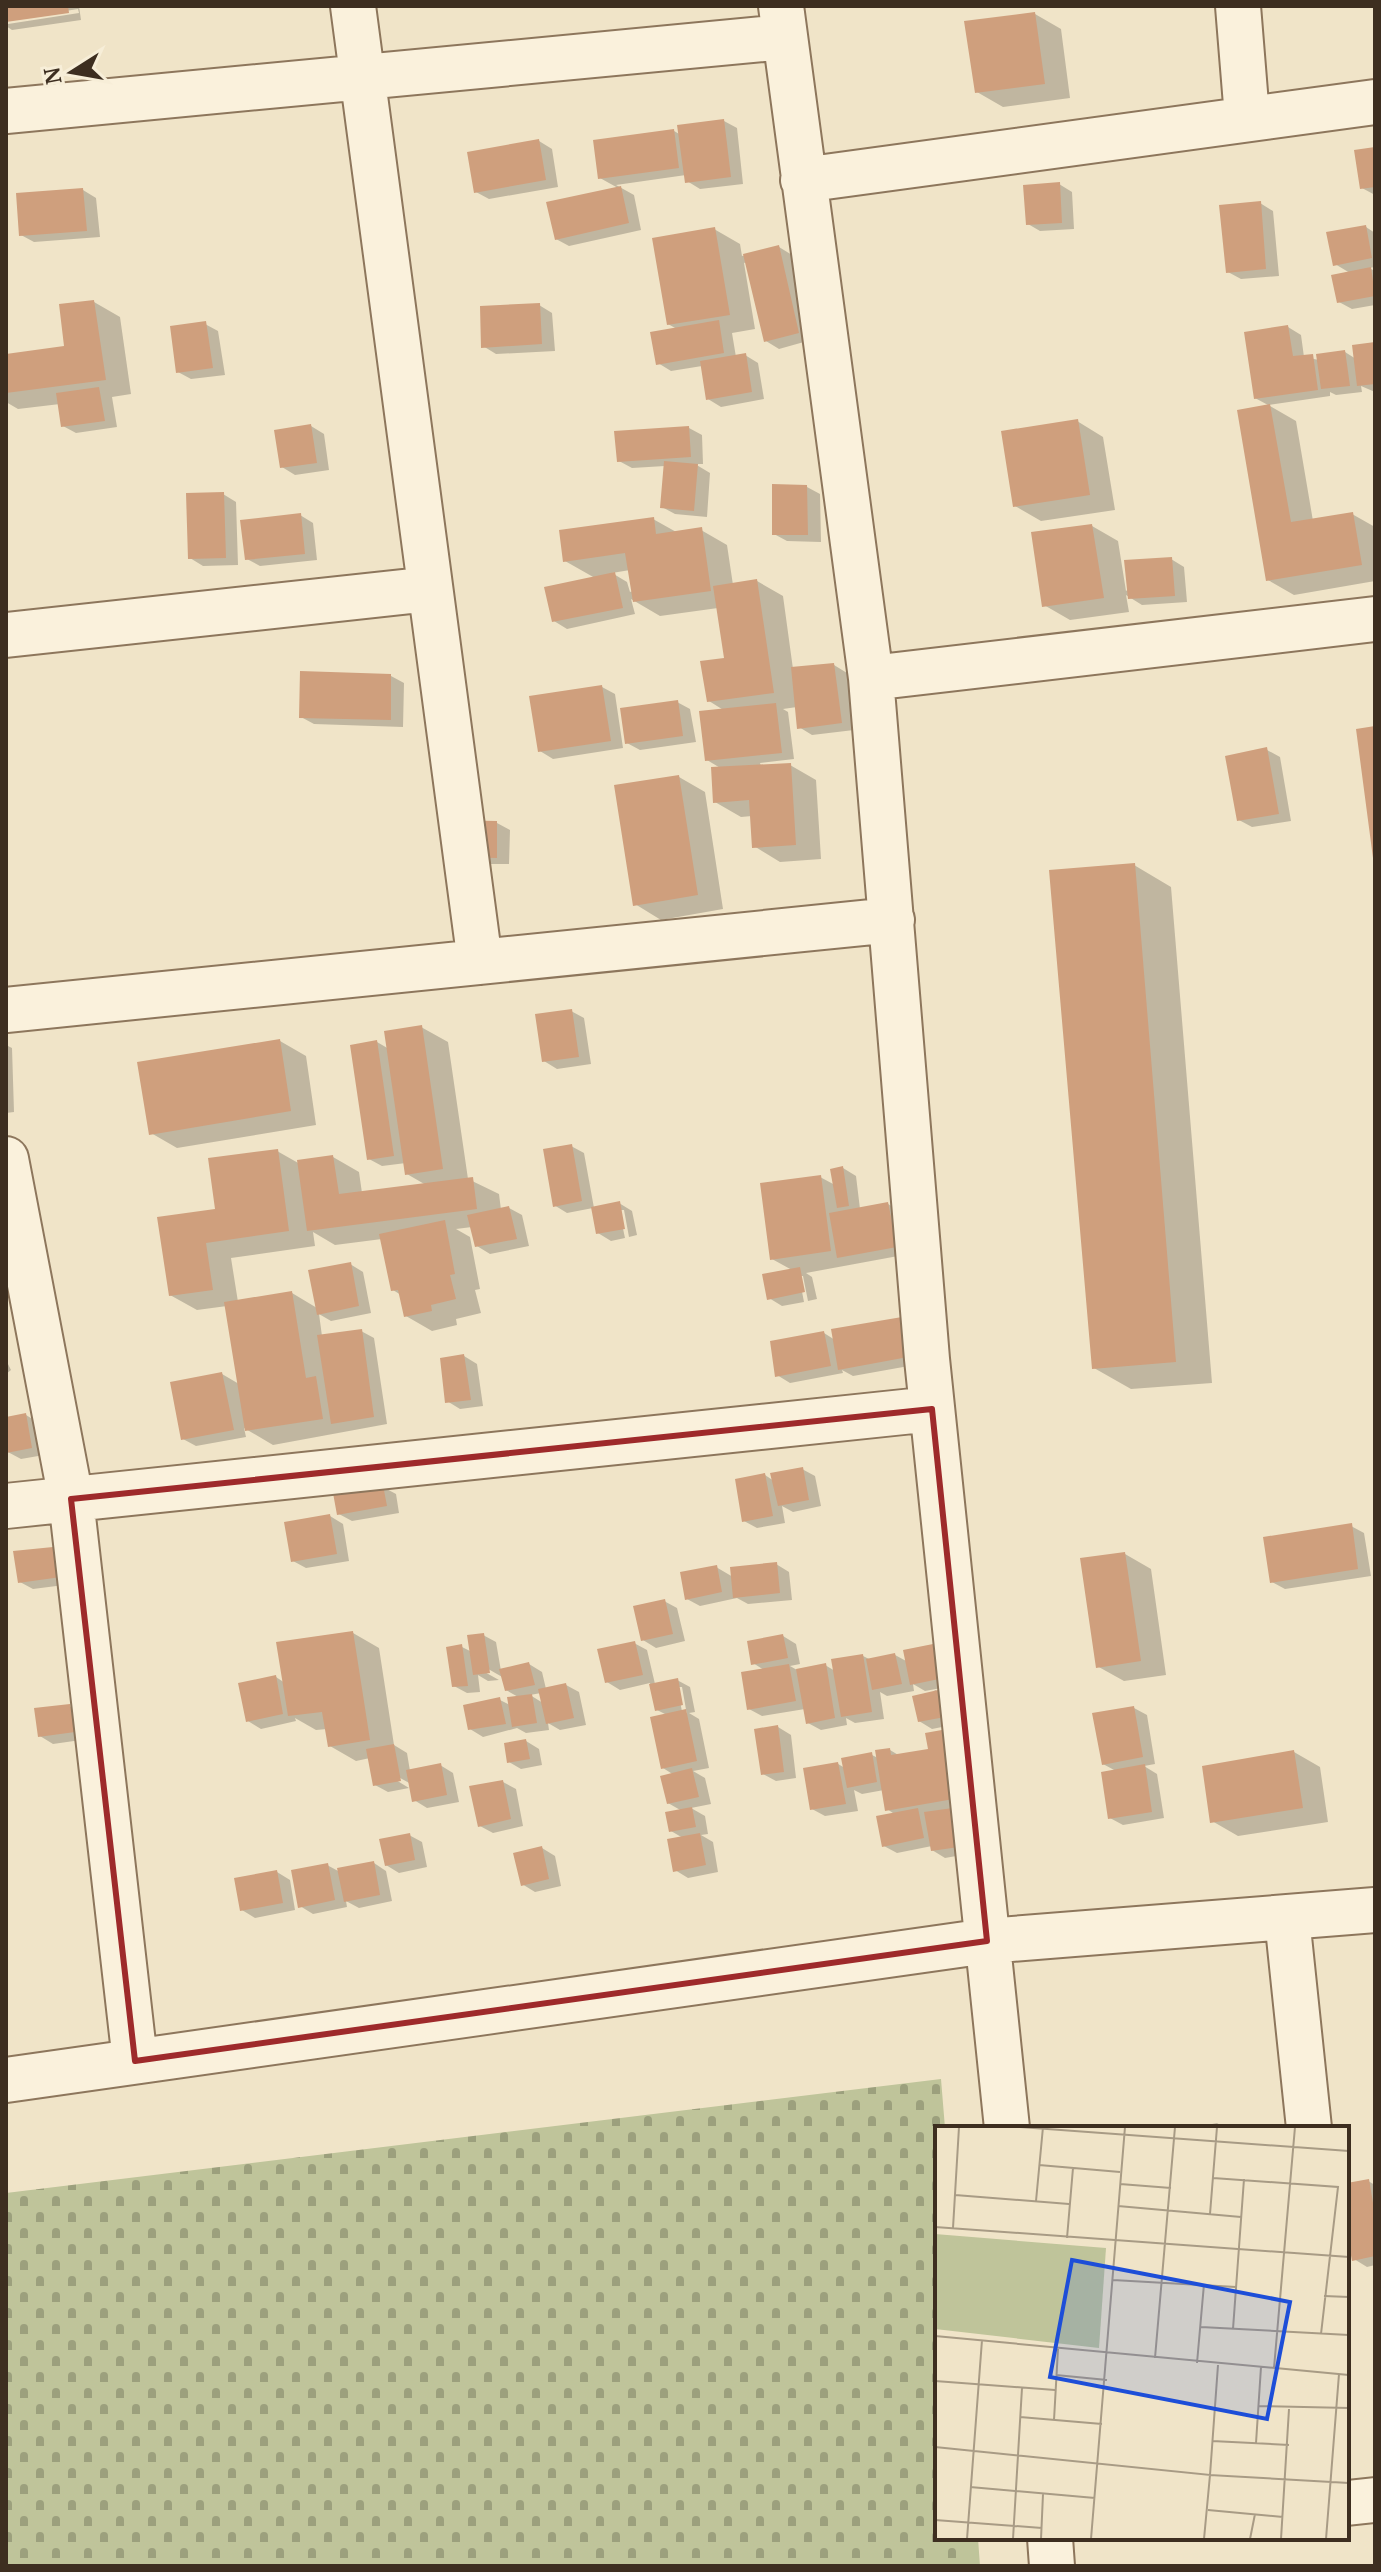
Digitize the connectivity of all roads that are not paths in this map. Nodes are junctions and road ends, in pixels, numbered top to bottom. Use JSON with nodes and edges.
{"nodes":[{"id":1,"x":353,"y":6,"type":"edge"},
{"id":2,"x":1238,"y":6,"type":"edge"},
{"id":3,"x":783,"y":22,"type":"edge"},
{"id":4,"x":363,"y":78,"type":"junction"},
{"id":5,"x":1375,"y":102,"type":"edge"},
{"id":6,"x":6,"y":111,"type":"edge"},
{"id":7,"x":1247,"y":117,"type":"junction"},
{"id":8,"x":803,"y":180,"type":"junction"},
{"id":9,"x":430,"y":589,"type":"junction"},
{"id":10,"x":1375,"y":619,"type":"edge"},
{"id":11,"x":6,"y":635,"type":"edge"},
{"id":12,"x":871,"y":678,"type":"junction"},
{"id":13,"x":892,"y":920,"type":"junction"},
{"id":14,"x":480,"y":962,"type":"junction"},
{"id":15,"x":6,"y":1010,"type":"edge"},
{"id":16,"x":6,"y":1159,"type":"edge"},
{"id":17,"x":932,"y":1409,"type":"junction"},
{"id":18,"x":71,"y":1499,"type":"junction"},
{"id":19,"x":6,"y":1506,"type":"edge"},
{"id":20,"x":1375,"y":1910,"type":"edge"},
{"id":21,"x":1287,"y":1918,"type":"junction"},
{"id":22,"x":987,"y":1941,"type":"junction"},
{"id":23,"x":135,"y":2061,"type":"junction"},
{"id":24,"x":6,"y":2080,"type":"edge"},
{"id":25,"x":1007,"y":2126,"type":"edge"},
{"id":26,"x":1309,"y":2126,"type":"edge"},
{"id":27,"x":1375,"y":2500,"type":"edge"},
{"id":28,"x":1349,"y":2503,"type":"edge"},
{"id":29,"x":1050,"y":2540,"type":"edge"},
{"id":30,"x":1052,"y":2566,"type":"edge"}],
"edges":[{"from":1,"to":4,"type":"street"},
{"from":2,"to":7,"type":"street"},
{"from":3,"to":4,"type":"street"},
{"from":3,"to":8,"type":"street"},
{"from":4,"to":6,"type":"street"},
{"from":4,"to":9,"type":"street"},
{"from":5,"to":7,"type":"street"},
{"from":7,"to":8,"type":"street"},
{"from":8,"to":12,"type":"street"},
{"from":9,"to":11,"type":"street"},
{"from":9,"to":14,"type":"street"},
{"from":10,"to":12,"type":"street"},
{"from":12,"to":13,"type":"street"},
{"from":13,"to":14,"type":"street"},
{"from":13,"to":17,"type":"street"},
{"from":14,"to":15,"type":"street"},
{"from":16,"to":18,"type":"street"},
{"from":17,"to":18,"type":"street"},
{"from":17,"to":22,"type":"street"},
{"from":18,"to":19,"type":"street"},
{"from":18,"to":23,"type":"street"},
{"from":20,"to":21,"type":"street"},
{"from":21,"to":22,"type":"street"},
{"from":21,"to":26,"type":"street"},
{"from":22,"to":23,"type":"street"},
{"from":22,"to":25,"type":"street"},
{"from":23,"to":24,"type":"street"},
{"from":27,"to":28,"type":"street"},
{"from":29,"to":30,"type":"street"}]}
